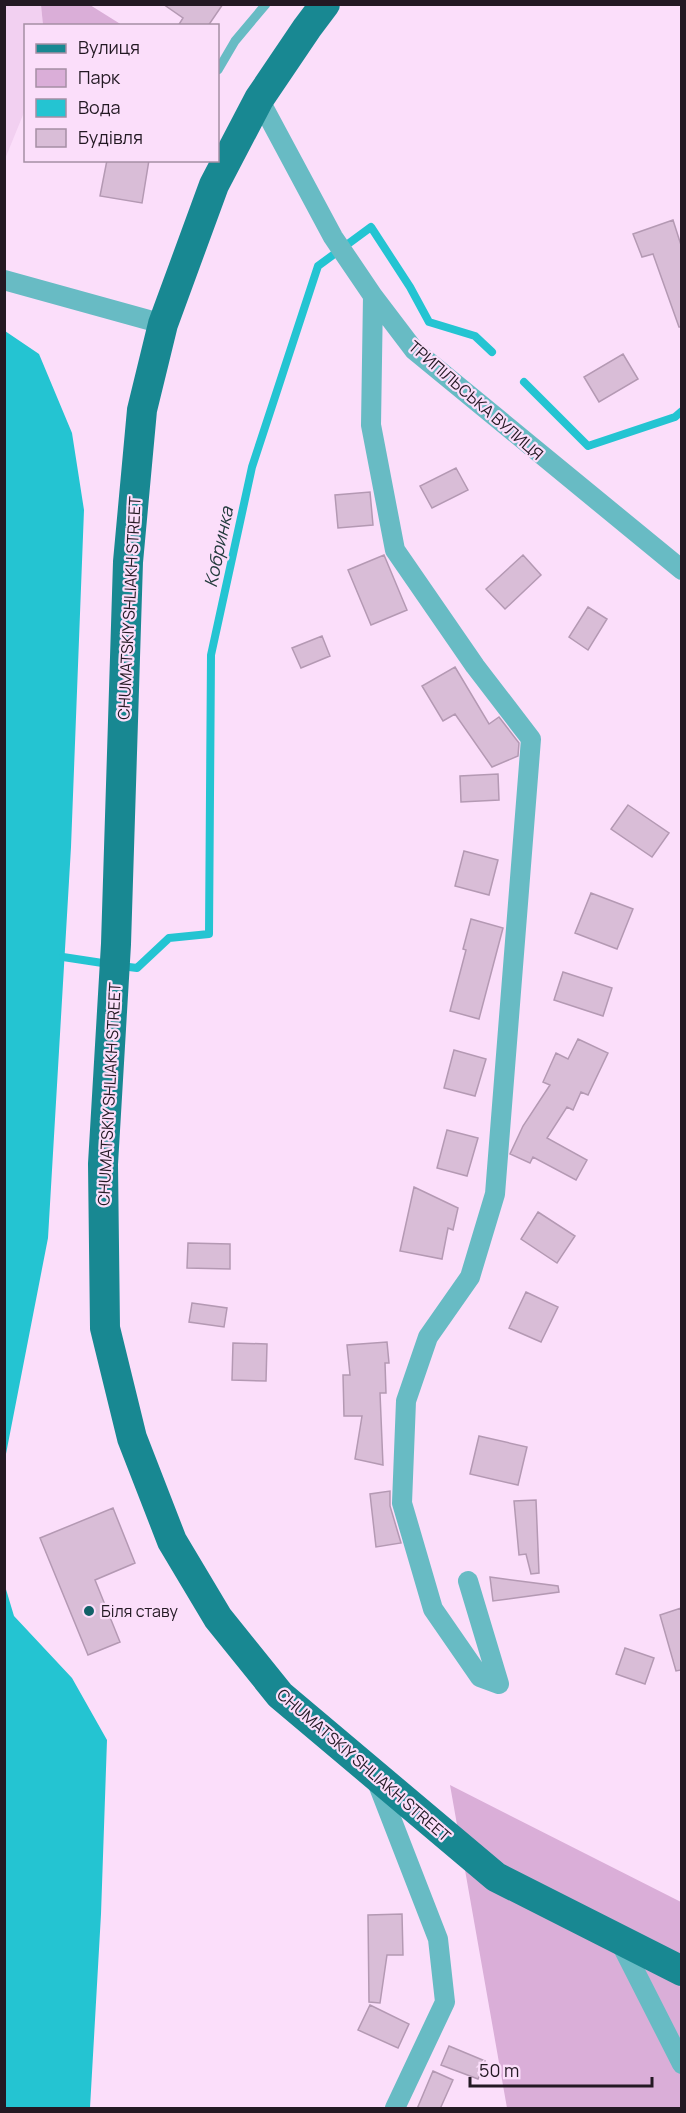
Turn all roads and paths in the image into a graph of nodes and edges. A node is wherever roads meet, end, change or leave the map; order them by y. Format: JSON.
{"nodes":[{"id":1,"x":266,"y":4,"type":"edge"},
{"id":2,"x":326,"y":4,"type":"edge"},
{"id":3,"x":219,"y":68,"type":"edge"},
{"id":4,"x":259,"y":99,"type":"junction"},
{"id":5,"x":4,"y":280,"type":"edge"},
{"id":6,"x":373,"y":296,"type":"junction"},
{"id":7,"x":163,"y":324,"type":"junction"},
{"id":8,"x":681,"y":570,"type":"edge"},
{"id":9,"x":468,"y":1581,"type":"dead end"},
{"id":10,"x":375,"y":1776,"type":"junction"},
{"id":11,"x":619,"y":1940,"type":"junction"},
{"id":12,"x":681,"y":1971,"type":"edge"},
{"id":13,"x":681,"y":2064,"type":"edge"},
{"id":14,"x":395,"y":2109,"type":"edge"}],
"edges":[{"from":1,"to":3,"type":"lane"},
{"from":2,"to":4,"type":"main road"},
{"from":4,"to":6,"type":"street","name":"ТРИПІЛЬСЬКА ВУЛИЦЯ"},
{"from":4,"to":7,"type":"main road","name":"CHUMATSKIY SHLIAKH STREET"},
{"from":5,"to":7,"type":"street"},
{"from":6,"to":8,"type":"street","name":"ТРИПІЛЬСЬКА ВУЛИЦЯ"},
{"from":6,"to":9,"type":"street"},
{"from":7,"to":10,"type":"main road","name":"CHUMATSKIY SHLIAKH STREET"},
{"from":10,"to":11,"type":"main road","name":"CHUMATSKIY SHLIAKH STREET"},
{"from":10,"to":14,"type":"street"},
{"from":11,"to":12,"type":"main road","name":"CHUMATSKIY SHLIAKH STREET"},
{"from":11,"to":13,"type":"street"}]}
